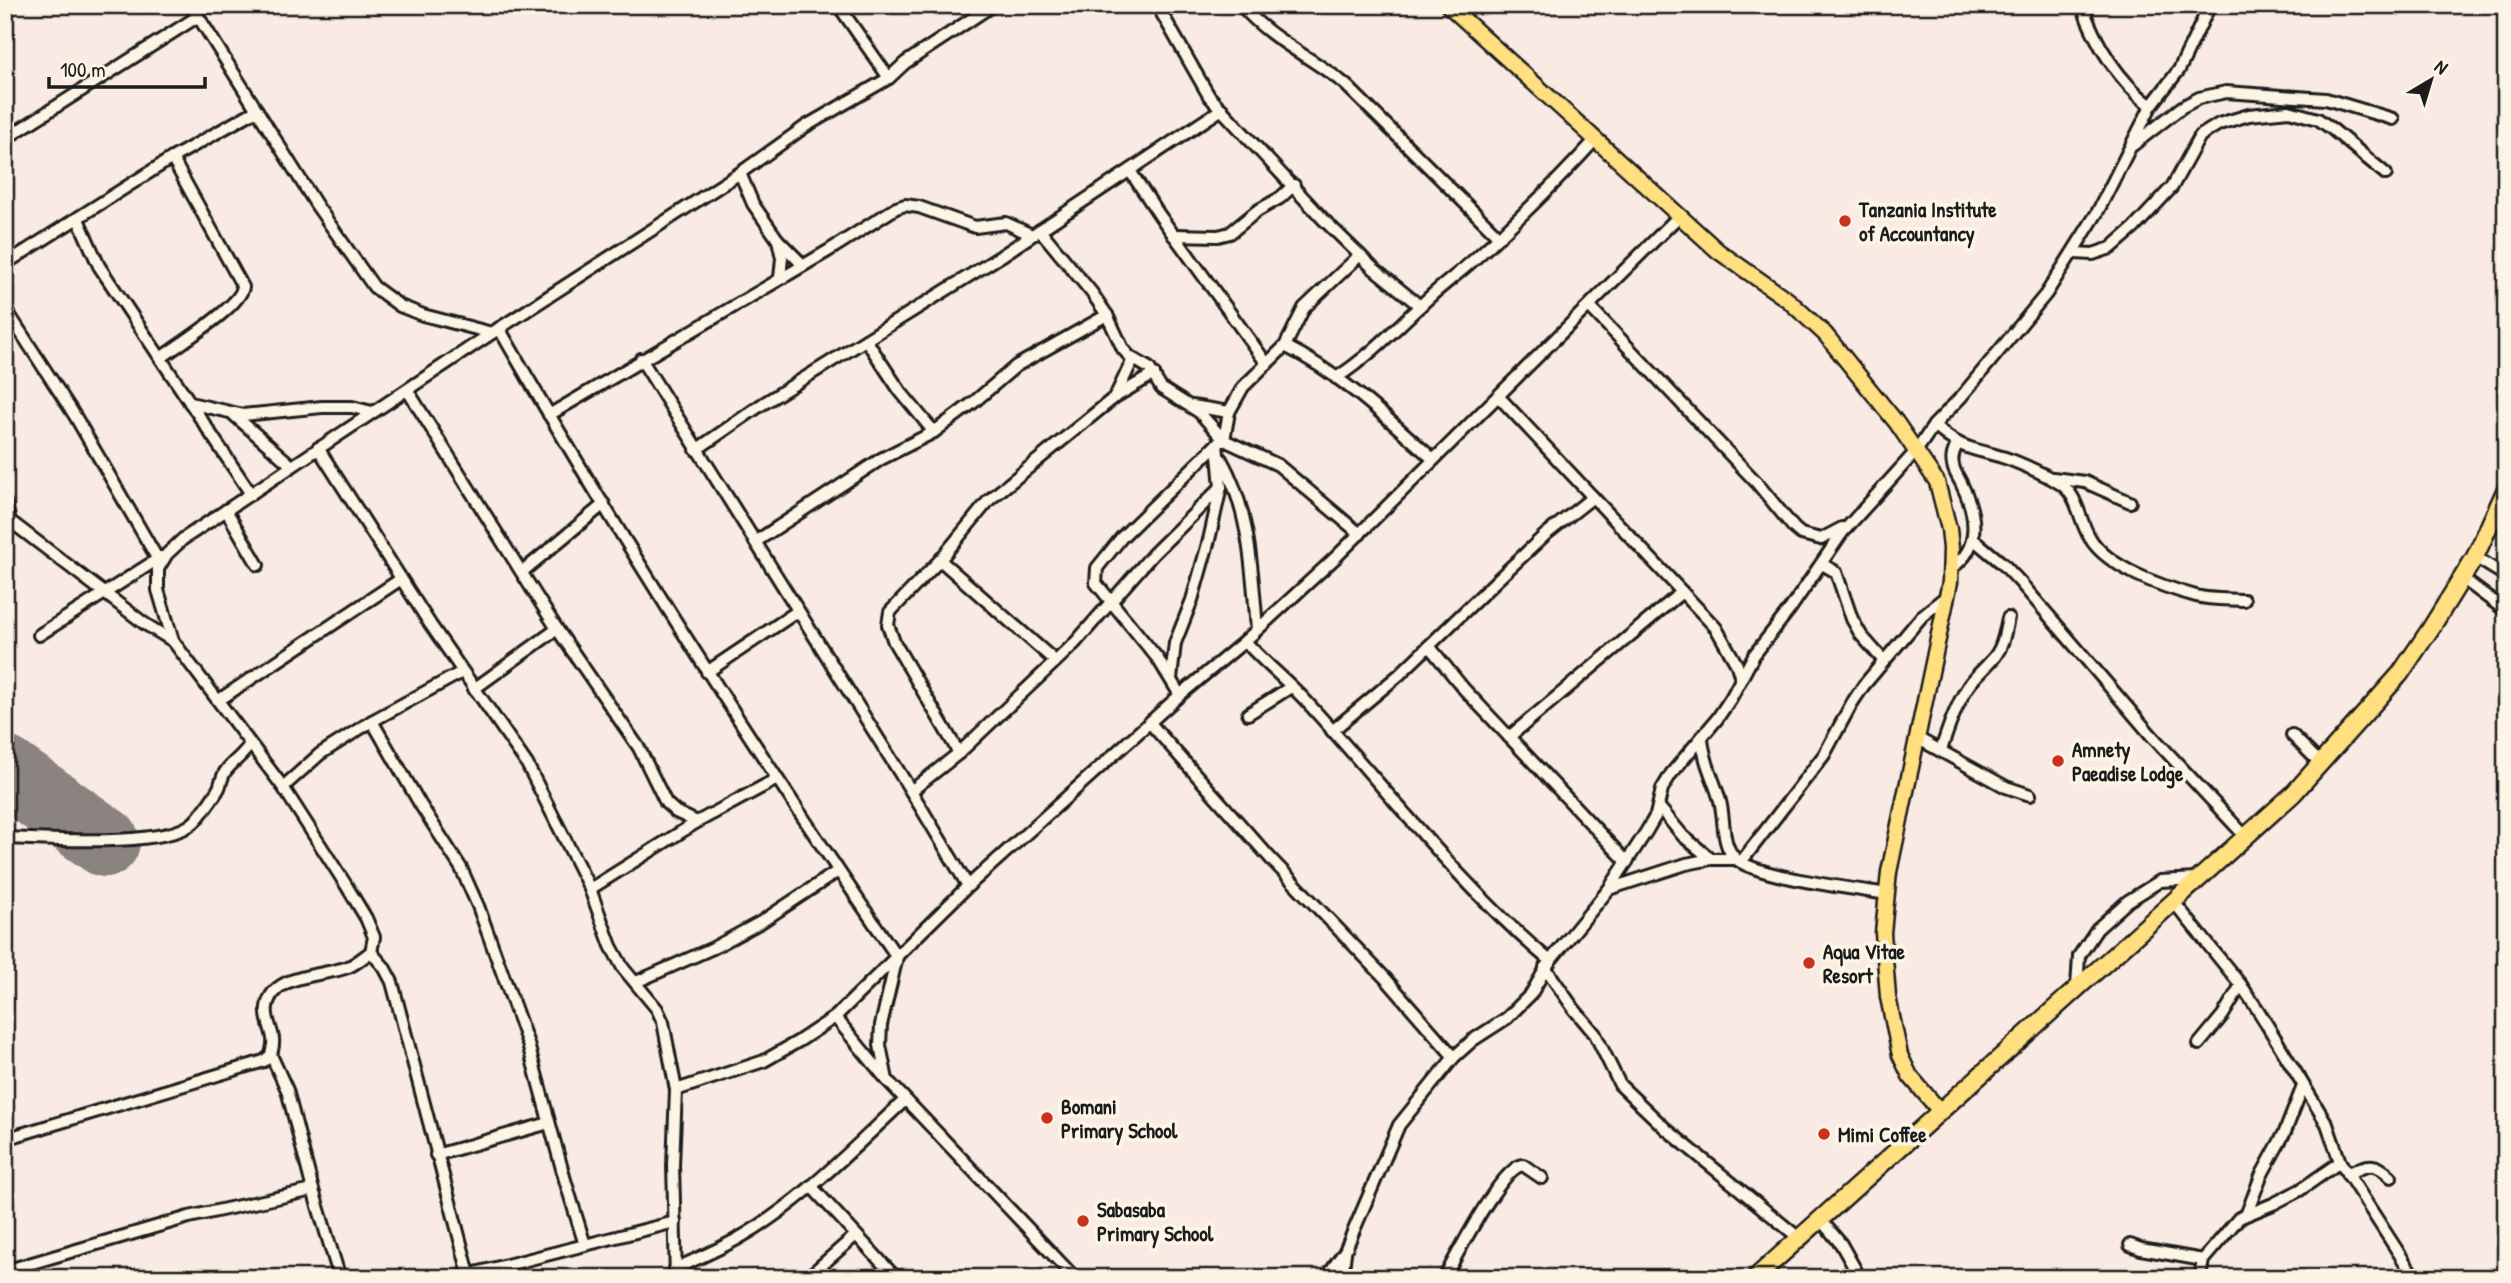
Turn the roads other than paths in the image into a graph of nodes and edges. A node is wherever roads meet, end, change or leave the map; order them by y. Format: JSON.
{"nodes":[{"id":1,"x":191,"y":5,"type":"edge"},
{"id":2,"x":838,"y":5,"type":"edge"},
{"id":3,"x":993,"y":5,"type":"edge"},
{"id":4,"x":1157,"y":5,"type":"edge"},
{"id":5,"x":1241,"y":5,"type":"edge"},
{"id":6,"x":1448,"y":5,"type":"edge"},
{"id":7,"x":2082,"y":5,"type":"edge"},
{"id":8,"x":2210,"y":5,"type":"edge"},
{"id":9,"x":197,"y":17,"type":"junction"},
{"id":10,"x":889,"y":78,"type":"junction"},
{"id":11,"x":2151,"y":106,"type":"junction"},
{"id":12,"x":1222,"y":109,"type":"junction"},
{"id":13,"x":257,"y":110,"type":"junction"},
{"id":14,"x":2393,"y":120,"type":"dead end"},
{"id":15,"x":5,"y":139,"type":"edge"},
{"id":16,"x":1596,"y":139,"type":"junction"},
{"id":17,"x":2131,"y":147,"type":"junction"},
{"id":18,"x":172,"y":158,"type":"junction"},
{"id":19,"x":1130,"y":171,"type":"junction"},
{"id":20,"x":740,"y":173,"type":"junction"},
{"id":21,"x":2386,"y":174,"type":"dead end"},
{"id":22,"x":1294,"y":185,"type":"junction"},
{"id":23,"x":1680,"y":215,"type":"junction"},
{"id":24,"x":78,"y":219,"type":"junction"},
{"id":25,"x":1036,"y":232,"type":"junction"},
{"id":26,"x":1173,"y":235,"type":"junction"},
{"id":27,"x":1499,"y":237,"type":"junction"},
{"id":28,"x":778,"y":240,"type":"junction"},
{"id":29,"x":2074,"y":253,"type":"junction"},
{"id":30,"x":1360,"y":255,"type":"junction"},
{"id":31,"x":5,"y":264,"type":"edge"},
{"id":32,"x":803,"y":265,"type":"junction"},
{"id":33,"x":780,"y":278,"type":"junction"},
{"id":34,"x":1420,"y":306,"type":"junction"},
{"id":35,"x":1589,"y":306,"type":"junction"},
{"id":36,"x":5,"y":308,"type":"edge"},
{"id":37,"x":1107,"y":315,"type":"junction"},
{"id":38,"x":496,"y":330,"type":"junction"},
{"id":39,"x":866,"y":340,"type":"junction"},
{"id":40,"x":1285,"y":346,"type":"junction"},
{"id":41,"x":161,"y":358,"type":"junction"},
{"id":42,"x":641,"y":359,"type":"junction"},
{"id":43,"x":1133,"y":359,"type":"junction"},
{"id":44,"x":1267,"y":364,"type":"junction"},
{"id":45,"x":1154,"y":374,"type":"junction"},
{"id":46,"x":1336,"y":377,"type":"junction"},
{"id":47,"x":408,"y":391,"type":"junction"},
{"id":48,"x":1115,"y":397,"type":"junction"},
{"id":49,"x":1499,"y":397,"type":"junction"},
{"id":50,"x":190,"y":403,"type":"junction"},
{"id":51,"x":1189,"y":405,"type":"junction"},
{"id":52,"x":372,"y":412,"type":"junction"},
{"id":53,"x":1229,"y":412,"type":"junction"},
{"id":54,"x":234,"y":415,"type":"junction"},
{"id":55,"x":549,"y":415,"type":"junction"},
{"id":56,"x":1934,"y":425,"type":"junction"},
{"id":57,"x":934,"y":432,"type":"junction"},
{"id":58,"x":1957,"y":444,"type":"junction"},
{"id":59,"x":1220,"y":446,"type":"junction"},
{"id":60,"x":318,"y":448,"type":"junction"},
{"id":61,"x":696,"y":450,"type":"junction"},
{"id":62,"x":1917,"y":450,"type":"junction"},
{"id":63,"x":1433,"y":459,"type":"junction"},
{"id":64,"x":292,"y":466,"type":"junction"},
{"id":65,"x":2050,"y":478,"type":"junction"},
{"id":66,"x":1221,"y":487,"type":"junction"},
{"id":67,"x":2506,"y":489,"type":"edge"},
{"id":68,"x":250,"y":494,"type":"junction"},
{"id":69,"x":1593,"y":497,"type":"junction"},
{"id":70,"x":5,"y":502,"type":"edge"},
{"id":71,"x":2130,"y":502,"type":"dead end"},
{"id":72,"x":604,"y":504,"type":"junction"},
{"id":73,"x":226,"y":510,"type":"junction"},
{"id":74,"x":1858,"y":517,"type":"junction"},
{"id":75,"x":1360,"y":534,"type":"junction"},
{"id":76,"x":1973,"y":539,"type":"junction"},
{"id":77,"x":755,"y":542,"type":"junction"},
{"id":78,"x":162,"y":556,"type":"junction"},
{"id":79,"x":2475,"y":557,"type":"junction"},
{"id":80,"x":940,"y":560,"type":"junction"},
{"id":81,"x":1822,"y":564,"type":"junction"},
{"id":82,"x":258,"y":565,"type":"dead end"},
{"id":83,"x":1951,"y":568,"type":"junction"},
{"id":84,"x":522,"y":572,"type":"junction"},
{"id":85,"x":2501,"y":573,"type":"dead end"},
{"id":86,"x":2462,"y":578,"type":"junction"},
{"id":87,"x":401,"y":579,"type":"junction"},
{"id":88,"x":103,"y":592,"type":"junction"},
{"id":89,"x":1682,"y":592,"type":"junction"},
{"id":90,"x":1948,"y":595,"type":"junction"},
{"id":91,"x":2244,"y":600,"type":"dead end"},
{"id":92,"x":1111,"y":604,"type":"junction"},
{"id":93,"x":798,"y":611,"type":"junction"},
{"id":94,"x":2506,"y":611,"type":"edge"},
{"id":95,"x":2008,"y":618,"type":"dead end"},
{"id":96,"x":557,"y":629,"type":"junction"},
{"id":97,"x":1257,"y":629,"type":"junction"},
{"id":98,"x":38,"y":635,"type":"dead end"},
{"id":99,"x":173,"y":641,"type":"junction"},
{"id":100,"x":1245,"y":641,"type":"junction"},
{"id":101,"x":1429,"y":646,"type":"junction"},
{"id":102,"x":1055,"y":661,"type":"junction"},
{"id":103,"x":1884,"y":661,"type":"junction"},
{"id":104,"x":462,"y":672,"type":"junction"},
{"id":105,"x":707,"y":672,"type":"junction"},
{"id":106,"x":1171,"y":679,"type":"junction"},
{"id":107,"x":1741,"y":679,"type":"junction"},
{"id":108,"x":1291,"y":687,"type":"junction"},
{"id":109,"x":474,"y":689,"type":"junction"},
{"id":110,"x":1180,"y":695,"type":"junction"},
{"id":111,"x":219,"y":700,"type":"junction"},
{"id":112,"x":1248,"y":714,"type":"dead end"},
{"id":113,"x":372,"y":721,"type":"junction"},
{"id":114,"x":1150,"y":723,"type":"junction"},
{"id":115,"x":1332,"y":731,"type":"junction"},
{"id":116,"x":2292,"y":735,"type":"dead end"},
{"id":117,"x":1509,"y":737,"type":"junction"},
{"id":118,"x":1917,"y":738,"type":"junction"},
{"id":119,"x":1702,"y":739,"type":"junction"},
{"id":120,"x":250,"y":744,"type":"junction"},
{"id":121,"x":1941,"y":750,"type":"junction"},
{"id":122,"x":960,"y":753,"type":"junction"},
{"id":123,"x":2321,"y":764,"type":"junction"},
{"id":124,"x":777,"y":779,"type":"junction"},
{"id":125,"x":283,"y":787,"type":"junction"},
{"id":126,"x":911,"y":791,"type":"junction"},
{"id":127,"x":2030,"y":795,"type":"dead end"},
{"id":128,"x":1659,"y":807,"type":"junction"},
{"id":129,"x":696,"y":822,"type":"junction"},
{"id":130,"x":2245,"y":836,"type":"junction"},
{"id":131,"x":5,"y":838,"type":"edge"},
{"id":132,"x":1711,"y":859,"type":"junction"},
{"id":133,"x":1738,"y":861,"type":"junction"},
{"id":134,"x":1627,"y":862,"type":"junction"},
{"id":135,"x":838,"y":871,"type":"junction"},
{"id":136,"x":2196,"y":879,"type":"junction"},
{"id":137,"x":968,"y":886,"type":"junction"},
{"id":138,"x":590,"y":889,"type":"junction"},
{"id":139,"x":1609,"y":889,"type":"junction"},
{"id":140,"x":1887,"y":894,"type":"junction"},
{"id":141,"x":2173,"y":901,"type":"junction"},
{"id":142,"x":370,"y":952,"type":"junction"},
{"id":143,"x":897,"y":957,"type":"junction"},
{"id":144,"x":1547,"y":964,"type":"junction"},
{"id":145,"x":636,"y":982,"type":"junction"},
{"id":146,"x":2241,"y":985,"type":"junction"},
{"id":147,"x":2077,"y":987,"type":"junction"},
{"id":148,"x":835,"y":1017,"type":"junction"},
{"id":149,"x":2199,"y":1044,"type":"dead end"},
{"id":150,"x":271,"y":1055,"type":"junction"},
{"id":151,"x":1454,"y":1057,"type":"junction"},
{"id":152,"x":887,"y":1080,"type":"junction"},
{"id":153,"x":2303,"y":1086,"type":"junction"},
{"id":154,"x":676,"y":1090,"type":"junction"},
{"id":155,"x":905,"y":1100,"type":"junction"},
{"id":156,"x":1939,"y":1110,"type":"junction"},
{"id":157,"x":549,"y":1123,"type":"junction"},
{"id":158,"x":5,"y":1139,"type":"edge"},
{"id":159,"x":436,"y":1155,"type":"junction"},
{"id":160,"x":2340,"y":1162,"type":"junction"},
{"id":161,"x":2347,"y":1174,"type":"junction"},
{"id":162,"x":2390,"y":1177,"type":"dead end"},
{"id":163,"x":1542,"y":1178,"type":"dead end"},
{"id":164,"x":811,"y":1186,"type":"junction"},
{"id":165,"x":313,"y":1190,"type":"junction"},
{"id":166,"x":2247,"y":1213,"type":"junction"},
{"id":167,"x":1820,"y":1219,"type":"junction"},
{"id":168,"x":675,"y":1222,"type":"junction"},
{"id":169,"x":856,"y":1235,"type":"junction"},
{"id":170,"x":1799,"y":1238,"type":"junction"},
{"id":171,"x":585,"y":1245,"type":"junction"},
{"id":172,"x":2130,"y":1245,"type":"dead end"},
{"id":173,"x":1345,"y":1251,"type":"junction"},
{"id":174,"x":2203,"y":1260,"type":"junction"},
{"id":175,"x":5,"y":1271,"type":"edge"},
{"id":176,"x":676,"y":1273,"type":"edge"},
{"id":177,"x":469,"y":1274,"type":"junction"},
{"id":178,"x":340,"y":1278,"type":"edge"},
{"id":179,"x":456,"y":1278,"type":"edge"},
{"id":180,"x":807,"y":1278,"type":"edge"},
{"id":181,"x":896,"y":1278,"type":"edge"},
{"id":182,"x":1075,"y":1278,"type":"edge"},
{"id":183,"x":1326,"y":1278,"type":"edge"},
{"id":184,"x":1342,"y":1278,"type":"edge"},
{"id":185,"x":1444,"y":1278,"type":"edge"},
{"id":186,"x":1755,"y":1278,"type":"edge"},
{"id":187,"x":1860,"y":1278,"type":"edge"},
{"id":188,"x":2200,"y":1278,"type":"edge"},
{"id":189,"x":2415,"y":1278,"type":"edge"}],
"edges":[{"from":1,"to":9,"type":"street"},
{"from":2,"to":10,"type":"street"},
{"from":3,"to":10,"type":"street"},
{"from":4,"to":12,"type":"street"},
{"from":5,"to":27,"type":"street"},
{"from":6,"to":16,"type":"main road"},
{"from":7,"to":11,"type":"street"},
{"from":8,"to":11,"type":"street"},
{"from":9,"to":13,"type":"street"},
{"from":9,"to":15,"type":"street"},
{"from":10,"to":20,"type":"street"},
{"from":11,"to":17,"type":"street"},
{"from":12,"to":19,"type":"street"},
{"from":12,"to":22,"type":"street"},
{"from":13,"to":18,"type":"street"},
{"from":13,"to":38,"type":"street"},
{"from":14,"to":17,"type":"street"},
{"from":16,"to":23,"type":"main road"},
{"from":16,"to":27,"type":"street"},
{"from":17,"to":29,"type":"street"},
{"from":18,"to":24,"type":"street"},
{"from":18,"to":41,"type":"street"},
{"from":19,"to":25,"type":"street"},
{"from":19,"to":26,"type":"street"},
{"from":20,"to":28,"type":"street"},
{"from":20,"to":38,"type":"street"},
{"from":21,"to":29,"type":"street"},
{"from":22,"to":26,"type":"street"},
{"from":22,"to":30,"type":"street"},
{"from":23,"to":35,"type":"street"},
{"from":23,"to":62,"type":"main road"},
{"from":24,"to":31,"type":"street"},
{"from":24,"to":41,"type":"street"},
{"from":25,"to":32,"type":"street"},
{"from":25,"to":37,"type":"street"},
{"from":25,"to":39,"type":"street"},
{"from":26,"to":44,"type":"street"},
{"from":27,"to":34,"type":"street"},
{"from":28,"to":32,"type":"street"},
{"from":28,"to":33,"type":"street"},
{"from":29,"to":56,"type":"street"},
{"from":30,"to":34,"type":"street"},
{"from":30,"to":40,"type":"street"},
{"from":32,"to":33,"type":"street"},
{"from":33,"to":42,"type":"street"},
{"from":34,"to":46,"type":"street"},
{"from":35,"to":49,"type":"street"},
{"from":35,"to":74,"type":"street"},
{"from":36,"to":78,"type":"street"},
{"from":37,"to":43,"type":"street"},
{"from":37,"to":57,"type":"street"},
{"from":38,"to":47,"type":"street"},
{"from":38,"to":55,"type":"street"},
{"from":39,"to":57,"type":"street"},
{"from":39,"to":61,"type":"street"},
{"from":40,"to":44,"type":"street"},
{"from":40,"to":46,"type":"street"},
{"from":41,"to":50,"type":"street"},
{"from":42,"to":55,"type":"street"},
{"from":42,"to":61,"type":"street"},
{"from":43,"to":45,"type":"street"},
{"from":43,"to":48,"type":"street"},
{"from":44,"to":53,"type":"street"},
{"from":45,"to":48,"type":"street"},
{"from":45,"to":51,"type":"street"},
{"from":46,"to":63,"type":"street"},
{"from":47,"to":52,"type":"street"},
{"from":47,"to":84,"type":"street"},
{"from":48,"to":80,"type":"street"},
{"from":49,"to":63,"type":"street"},
{"from":49,"to":69,"type":"street"},
{"from":50,"to":54,"type":"street"},
{"from":50,"to":68,"type":"street"},
{"from":51,"to":53,"type":"street"},
{"from":51,"to":59,"type":"street"},
{"from":52,"to":54,"type":"street"},
{"from":52,"to":60,"type":"street"},
{"from":53,"to":59,"type":"street"},
{"from":54,"to":64,"type":"street"},
{"from":55,"to":72,"type":"street"},
{"from":56,"to":58,"type":"street"},
{"from":56,"to":62,"type":"street"},
{"from":57,"to":77,"type":"street"},
{"from":58,"to":65,"type":"street"},
{"from":58,"to":76,"type":"street"},
{"from":59,"to":66,"type":"street"},
{"from":59,"to":75,"type":"street"},
{"from":59,"to":92,"type":"street"},
{"from":59,"to":97,"type":"street"},
{"from":60,"to":64,"type":"street"},
{"from":60,"to":87,"type":"street"},
{"from":61,"to":77,"type":"street"},
{"from":62,"to":74,"type":"street"},
{"from":62,"to":83,"type":"main road"},
{"from":63,"to":75,"type":"street"},
{"from":64,"to":68,"type":"street"},
{"from":65,"to":71,"type":"street"},
{"from":65,"to":91,"type":"street"},
{"from":66,"to":92,"type":"street"},
{"from":66,"to":106,"type":"street"},
{"from":67,"to":79,"type":"highway"},
{"from":68,"to":73,"type":"street"},
{"from":69,"to":89,"type":"street"},
{"from":69,"to":101,"type":"street"},
{"from":70,"to":88,"type":"street"},
{"from":72,"to":84,"type":"street"},
{"from":72,"to":105,"type":"street"},
{"from":73,"to":78,"type":"street"},
{"from":73,"to":82,"type":"street"},
{"from":74,"to":81,"type":"street"},
{"from":75,"to":97,"type":"street"},
{"from":76,"to":83,"type":"street"},
{"from":76,"to":130,"type":"street"},
{"from":77,"to":93,"type":"street"},
{"from":78,"to":88,"type":"street"},
{"from":78,"to":99,"type":"street"},
{"from":79,"to":85,"type":"street"},
{"from":79,"to":86,"type":"highway"},
{"from":80,"to":102,"type":"street"},
{"from":80,"to":122,"type":"street"},
{"from":81,"to":103,"type":"street"},
{"from":81,"to":107,"type":"street"},
{"from":83,"to":90,"type":"main road"},
{"from":84,"to":96,"type":"street"},
{"from":86,"to":94,"type":"street"},
{"from":86,"to":123,"type":"highway"},
{"from":87,"to":104,"type":"street"},
{"from":87,"to":111,"type":"street"},
{"from":88,"to":98,"type":"street"},
{"from":88,"to":99,"type":"street"},
{"from":89,"to":107,"type":"street"},
{"from":89,"to":117,"type":"street"},
{"from":90,"to":103,"type":"street"},
{"from":90,"to":118,"type":"main road"},
{"from":92,"to":102,"type":"street"},
{"from":92,"to":106,"type":"street"},
{"from":93,"to":105,"type":"street"},
{"from":93,"to":126,"type":"street"},
{"from":95,"to":121,"type":"street"},
{"from":96,"to":109,"type":"street"},
{"from":96,"to":129,"type":"street"},
{"from":97,"to":100,"type":"street"},
{"from":99,"to":111,"type":"street"},
{"from":100,"to":108,"type":"street"},
{"from":100,"to":110,"type":"street"},
{"from":101,"to":115,"type":"street"},
{"from":101,"to":117,"type":"street"},
{"from":102,"to":122,"type":"street"},
{"from":103,"to":133,"type":"street"},
{"from":104,"to":109,"type":"street"},
{"from":104,"to":113,"type":"street"},
{"from":105,"to":124,"type":"street"},
{"from":106,"to":110,"type":"street"},
{"from":107,"to":119,"type":"street"},
{"from":108,"to":112,"type":"street"},
{"from":108,"to":115,"type":"street"},
{"from":109,"to":138,"type":"street"},
{"from":110,"to":114,"type":"street"},
{"from":111,"to":120,"type":"street"},
{"from":113,"to":125,"type":"street"},
{"from":113,"to":157,"type":"street"},
{"from":114,"to":137,"type":"street"},
{"from":114,"to":151,"type":"street"},
{"from":115,"to":144,"type":"street"},
{"from":116,"to":123,"type":"street"},
{"from":117,"to":134,"type":"street"},
{"from":118,"to":121,"type":"street"},
{"from":118,"to":140,"type":"main road"},
{"from":119,"to":128,"type":"street"},
{"from":119,"to":133,"type":"street"},
{"from":120,"to":125,"type":"street"},
{"from":120,"to":131,"type":"street"},
{"from":121,"to":127,"type":"street"},
{"from":122,"to":126,"type":"street"},
{"from":123,"to":130,"type":"highway"},
{"from":124,"to":129,"type":"street"},
{"from":124,"to":135,"type":"street"},
{"from":125,"to":142,"type":"street"},
{"from":126,"to":137,"type":"street"},
{"from":128,"to":132,"type":"street"},
{"from":128,"to":134,"type":"street"},
{"from":129,"to":138,"type":"street"},
{"from":130,"to":136,"type":"highway"},
{"from":132,"to":133,"type":"street"},
{"from":132,"to":139,"type":"street"},
{"from":133,"to":140,"type":"street"},
{"from":134,"to":139,"type":"street"},
{"from":135,"to":143,"type":"street"},
{"from":135,"to":145,"type":"street"},
{"from":136,"to":141,"type":"highway"},
{"from":136,"to":147,"type":"street"},
{"from":137,"to":143,"type":"street"},
{"from":138,"to":145,"type":"street"},
{"from":139,"to":144,"type":"street"},
{"from":140,"to":156,"type":"main road"},
{"from":141,"to":146,"type":"street"},
{"from":141,"to":147,"type":"highway"},
{"from":142,"to":150,"type":"street"},
{"from":142,"to":159,"type":"street"},
{"from":143,"to":148,"type":"street"},
{"from":143,"to":152,"type":"street"},
{"from":144,"to":151,"type":"street"},
{"from":144,"to":170,"type":"street"},
{"from":145,"to":154,"type":"street"},
{"from":146,"to":149,"type":"street"},
{"from":146,"to":153,"type":"street"},
{"from":147,"to":156,"type":"highway"},
{"from":148,"to":152,"type":"street"},
{"from":148,"to":154,"type":"street"},
{"from":150,"to":158,"type":"street"},
{"from":150,"to":165,"type":"street"},
{"from":151,"to":173,"type":"street"},
{"from":152,"to":155,"type":"street"},
{"from":153,"to":160,"type":"street"},
{"from":153,"to":166,"type":"street"},
{"from":154,"to":168,"type":"street"},
{"from":155,"to":164,"type":"street"},
{"from":155,"to":182,"type":"street"},
{"from":156,"to":167,"type":"highway"},
{"from":157,"to":159,"type":"street"},
{"from":157,"to":171,"type":"street"},
{"from":159,"to":177,"type":"street"},
{"from":160,"to":161,"type":"street"},
{"from":160,"to":166,"type":"street"},
{"from":161,"to":162,"type":"street"},
{"from":161,"to":189,"type":"street"},
{"from":163,"to":185,"type":"street"},
{"from":164,"to":169,"type":"street"},
{"from":164,"to":176,"type":"street"},
{"from":165,"to":175,"type":"street"},
{"from":165,"to":178,"type":"street"},
{"from":166,"to":174,"type":"street"},
{"from":167,"to":170,"type":"highway"},
{"from":167,"to":187,"type":"street"},
{"from":168,"to":171,"type":"street"},
{"from":168,"to":176,"type":"street"},
{"from":169,"to":180,"type":"street"},
{"from":169,"to":181,"type":"street"},
{"from":170,"to":186,"type":"highway"},
{"from":171,"to":177,"type":"street"},
{"from":172,"to":174,"type":"street"},
{"from":173,"to":183,"type":"street"},
{"from":173,"to":184,"type":"street"},
{"from":174,"to":188,"type":"street"},
{"from":177,"to":179,"type":"street"}]}
